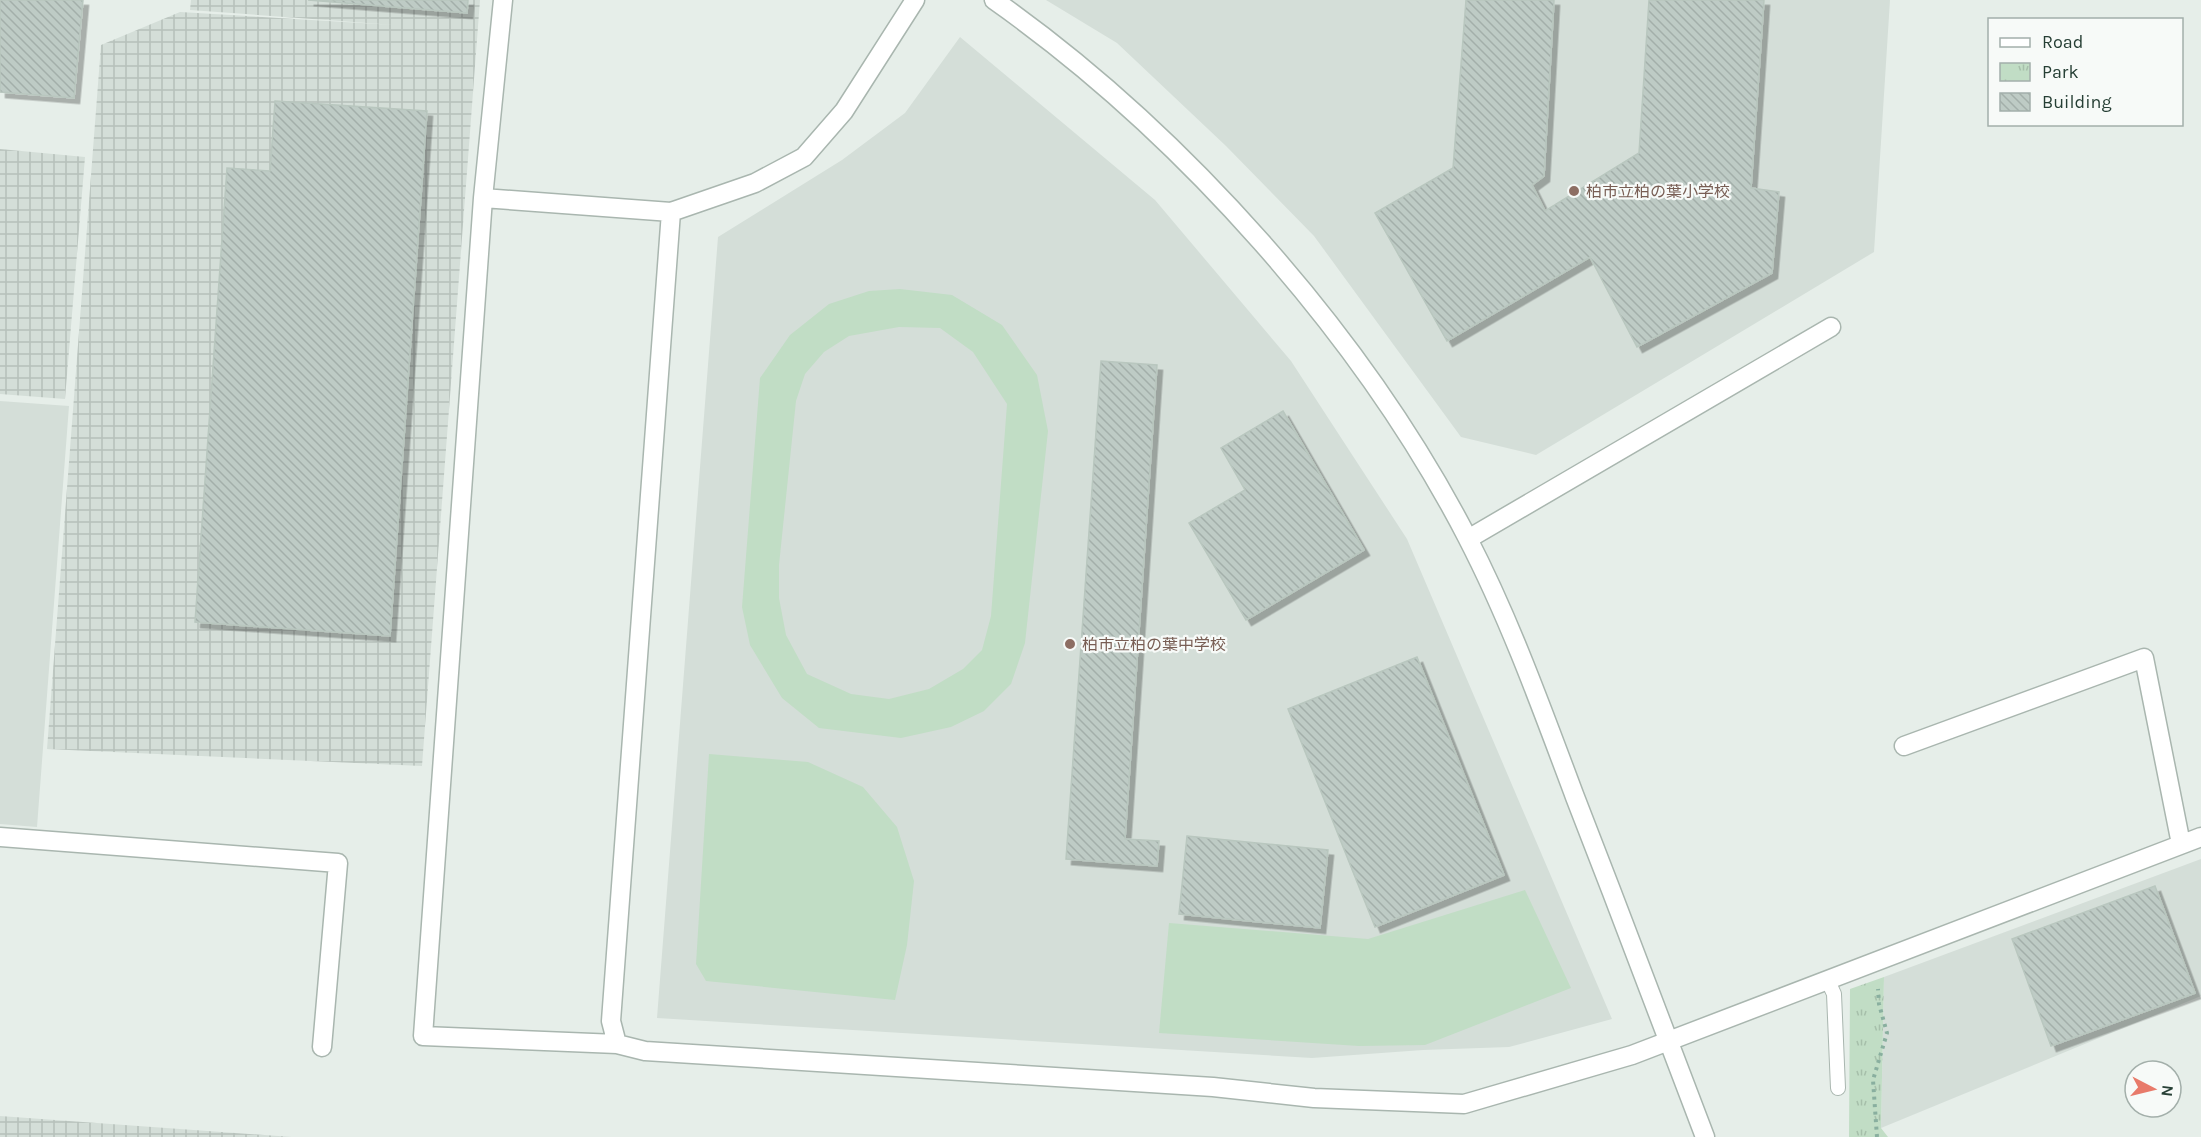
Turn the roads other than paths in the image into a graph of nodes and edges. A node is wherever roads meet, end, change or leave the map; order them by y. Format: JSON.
{"nodes":[{"id":1,"x":503,"y":0,"type":"edge"},
{"id":2,"x":915,"y":0,"type":"edge"},
{"id":3,"x":994,"y":0,"type":"edge"},
{"id":4,"x":483,"y":198,"type":"junction"},
{"id":5,"x":671,"y":212,"type":"junction"},
{"id":6,"x":1831,"y":327,"type":"dead end"},
{"id":7,"x":1468,"y":539,"type":"junction"},
{"id":8,"x":1904,"y":746,"type":"dead end"},
{"id":9,"x":0,"y":837,"type":"edge"},
{"id":10,"x":2201,"y":837,"type":"edge"},
{"id":11,"x":2181,"y":844,"type":"junction"},
{"id":12,"x":1828,"y":981,"type":"junction"},
{"id":13,"x":1668,"y":1040,"type":"junction"},
{"id":14,"x":617,"y":1044,"type":"junction"},
{"id":15,"x":322,"y":1047,"type":"dead end"},
{"id":16,"x":1838,"y":1088,"type":"dead end"},
{"id":17,"x":1705,"y":1137,"type":"edge"}],
"edges":[{"from":1,"to":4,"type":"street"},
{"from":2,"to":5,"type":"street"},
{"from":3,"to":7,"type":"street"},
{"from":4,"to":5,"type":"street"},
{"from":4,"to":14,"type":"street"},
{"from":5,"to":14,"type":"street"},
{"from":6,"to":7,"type":"street"},
{"from":7,"to":13,"type":"street"},
{"from":8,"to":11,"type":"street"},
{"from":9,"to":15,"type":"street"},
{"from":10,"to":11,"type":"street"},
{"from":11,"to":12,"type":"street"},
{"from":12,"to":13,"type":"street"},
{"from":12,"to":16,"type":"lane"},
{"from":13,"to":14,"type":"street"},
{"from":13,"to":17,"type":"street"}]}
